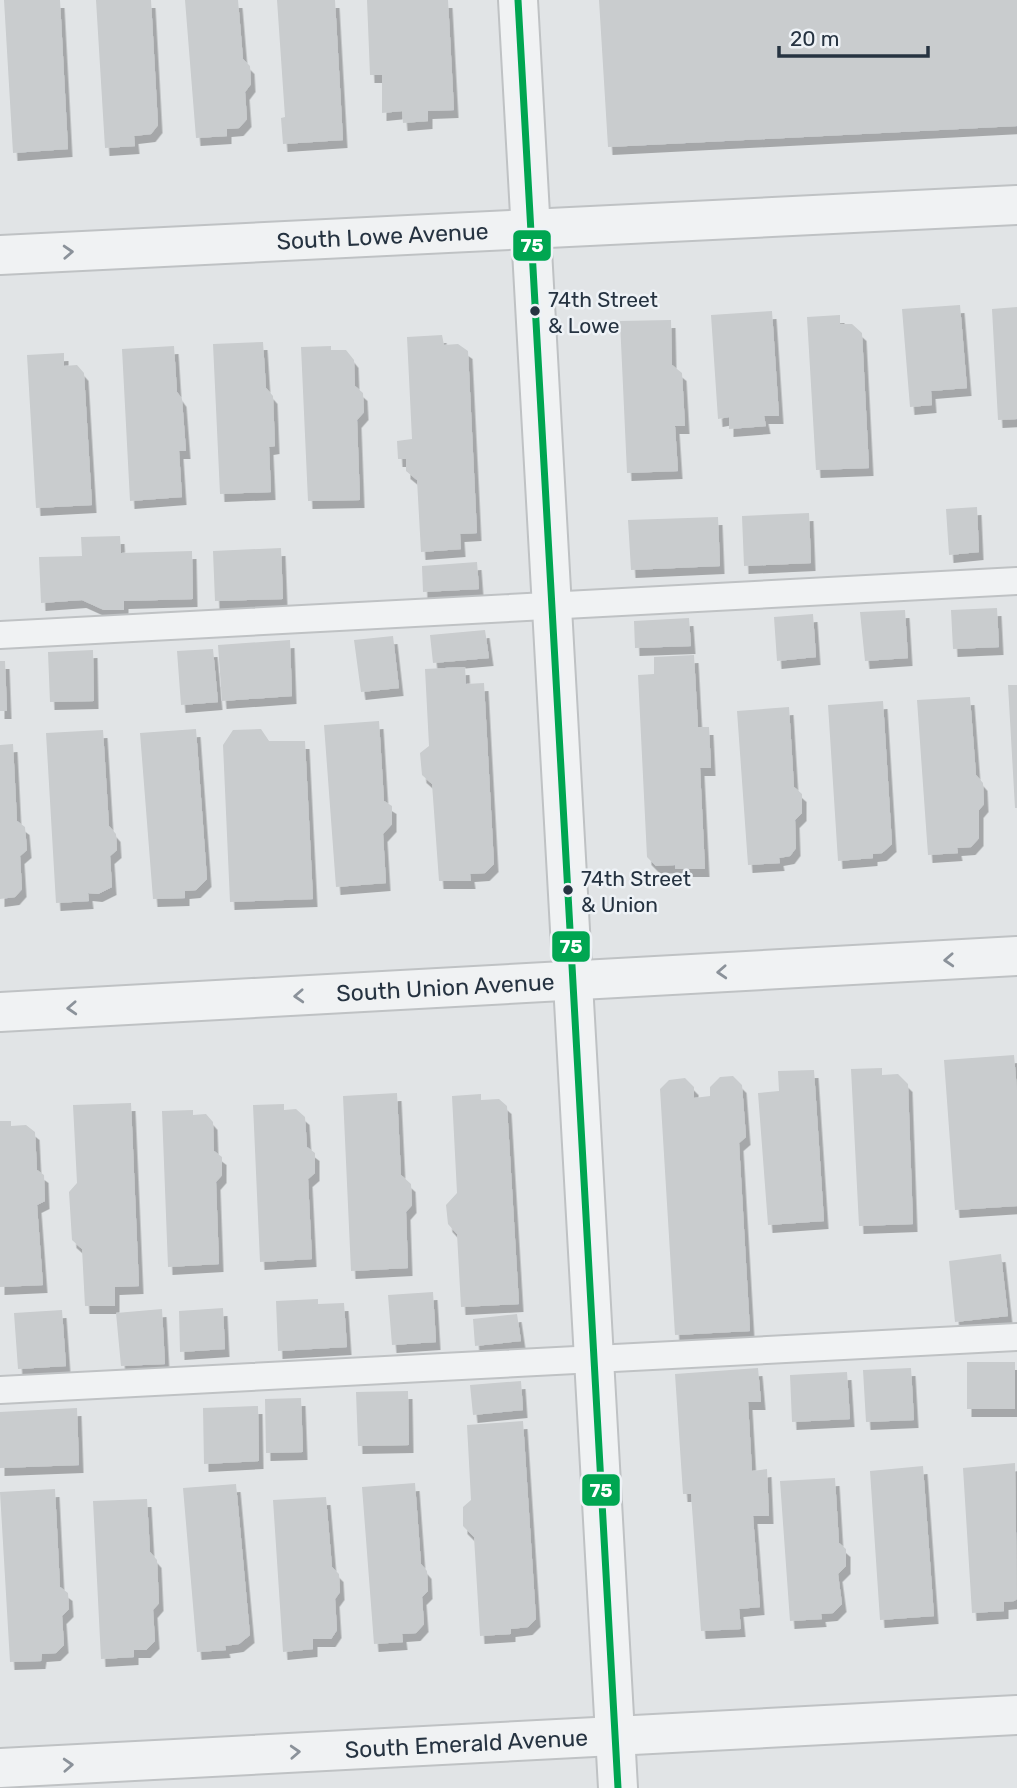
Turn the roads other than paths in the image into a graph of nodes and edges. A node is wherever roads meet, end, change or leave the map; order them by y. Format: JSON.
{"nodes":[{"id":1,"x":518,"y":0,"type":"edge"},
{"id":2,"x":1017,"y":205,"type":"edge"},
{"id":3,"x":531,"y":229,"type":"junction"},
{"id":4,"x":0,"y":256,"type":"edge"},
{"id":5,"x":1017,"y":581,"type":"edge"},
{"id":6,"x":552,"y":605,"type":"junction"},
{"id":7,"x":0,"y":635,"type":"edge"},
{"id":8,"x":1017,"y":956,"type":"edge"},
{"id":9,"x":573,"y":980,"type":"junction"},
{"id":10,"x":0,"y":1013,"type":"edge"},
{"id":11,"x":1017,"y":1336,"type":"edge"},
{"id":12,"x":593,"y":1359,"type":"junction"},
{"id":13,"x":0,"y":1390,"type":"edge"},
{"id":14,"x":1017,"y":1715,"type":"edge"},
{"id":15,"x":615,"y":1735,"type":"junction"},
{"id":16,"x":0,"y":1768,"type":"edge"},
{"id":17,"x":618,"y":1788,"type":"edge"}],
"edges":[{"from":1,"to":3,"type":"street"},
{"from":2,"to":3,"type":"street","name":"South Lowe Avenue"},
{"from":4,"to":3,"type":"street","name":"South Lowe Avenue","one_way":true},
{"from":3,"to":6,"type":"street"},
{"from":5,"to":6,"type":"lane"},
{"from":6,"to":7,"type":"lane"},
{"from":6,"to":9,"type":"street"},
{"from":8,"to":9,"type":"street","name":"South Union Avenue","one_way":true},
{"from":9,"to":10,"type":"street","name":"South Union Avenue","one_way":true},
{"from":9,"to":12,"type":"street"},
{"from":11,"to":12,"type":"lane"},
{"from":12,"to":13,"type":"lane"},
{"from":12,"to":15,"type":"street"},
{"from":14,"to":15,"type":"street","name":"South Emerald Avenue"},
{"from":16,"to":15,"type":"street","name":"South Emerald Avenue","one_way":true},
{"from":15,"to":17,"type":"street"}]}
